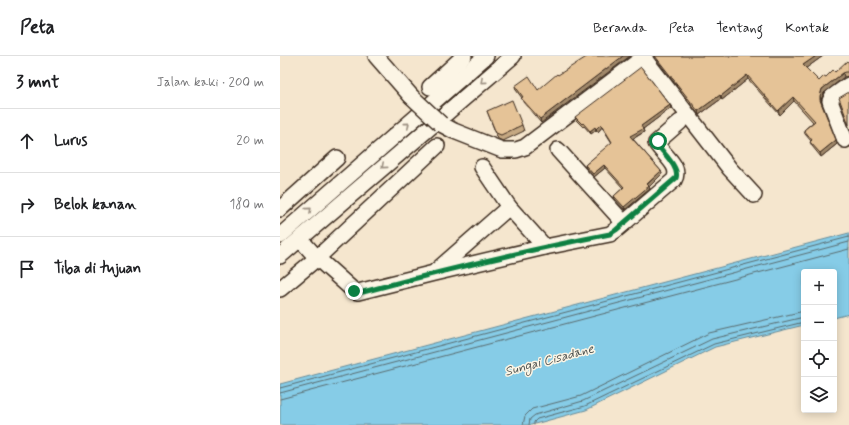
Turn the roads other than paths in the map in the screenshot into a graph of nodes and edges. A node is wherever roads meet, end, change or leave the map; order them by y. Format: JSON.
{"nodes":[{"id":1,"x":376,"y":56,"type":"edge"},
{"id":2,"x":464,"y":56,"type":"edge"},
{"id":3,"x":486,"y":56,"type":"edge"},
{"id":4,"x":513,"y":56,"type":"edge"},
{"id":5,"x":644,"y":57,"type":"edge"},
{"id":6,"x":849,"y":85,"type":"edge"},
{"id":7,"x":430,"y":87,"type":"dead end"},
{"id":8,"x":680,"y":122,"type":"dead end"},
{"id":9,"x":845,"y":140,"type":"dead end"},
{"id":10,"x":437,"y":146,"type":"dead end"},
{"id":11,"x":558,"y":150,"type":"dead end"},
{"id":12,"x":337,"y":158,"type":"dead end"},
{"id":13,"x":482,"y":167,"type":"dead end"},
{"id":14,"x":754,"y":195,"type":"dead end"},
{"id":15,"x":509,"y":207,"type":"junction"},
{"id":16,"x":280,"y":209,"type":"edge"},
{"id":17,"x":624,"y":223,"type":"junction"},
{"id":18,"x":280,"y":236,"type":"edge"},
{"id":19,"x":300,"y":239,"type":"junction"},
{"id":20,"x":545,"y":247,"type":"junction"},
{"id":21,"x":280,"y":256,"type":"edge"},
{"id":22,"x":317,"y":258,"type":"junction"},
{"id":23,"x":434,"y":273,"type":"junction"},
{"id":24,"x":280,"y":289,"type":"edge"}],
"edges":[{"from":1,"to":5,"type":"street","bridge":true},
{"from":2,"to":7,"type":"street"},
{"from":18,"to":3,"type":"street","one_way":true},
{"from":4,"to":19,"type":"street","one_way":true},
{"from":5,"to":14,"type":"street"},
{"from":6,"to":9,"type":"street"},
{"from":8,"to":17,"type":"street"},
{"from":10,"to":22,"type":"street"},
{"from":11,"to":17,"type":"street"},
{"from":12,"to":16,"type":"street"},
{"from":13,"to":15,"type":"street"},
{"from":15,"to":20,"type":"street"},
{"from":15,"to":23,"type":"street"},
{"from":17,"to":20,"type":"street"},
{"from":19,"to":21,"type":"street"},
{"from":19,"to":22,"type":"street"},
{"from":20,"to":23,"type":"street"},
{"from":22,"to":23,"type":"street"},
{"from":22,"to":24,"type":"street"}]}
